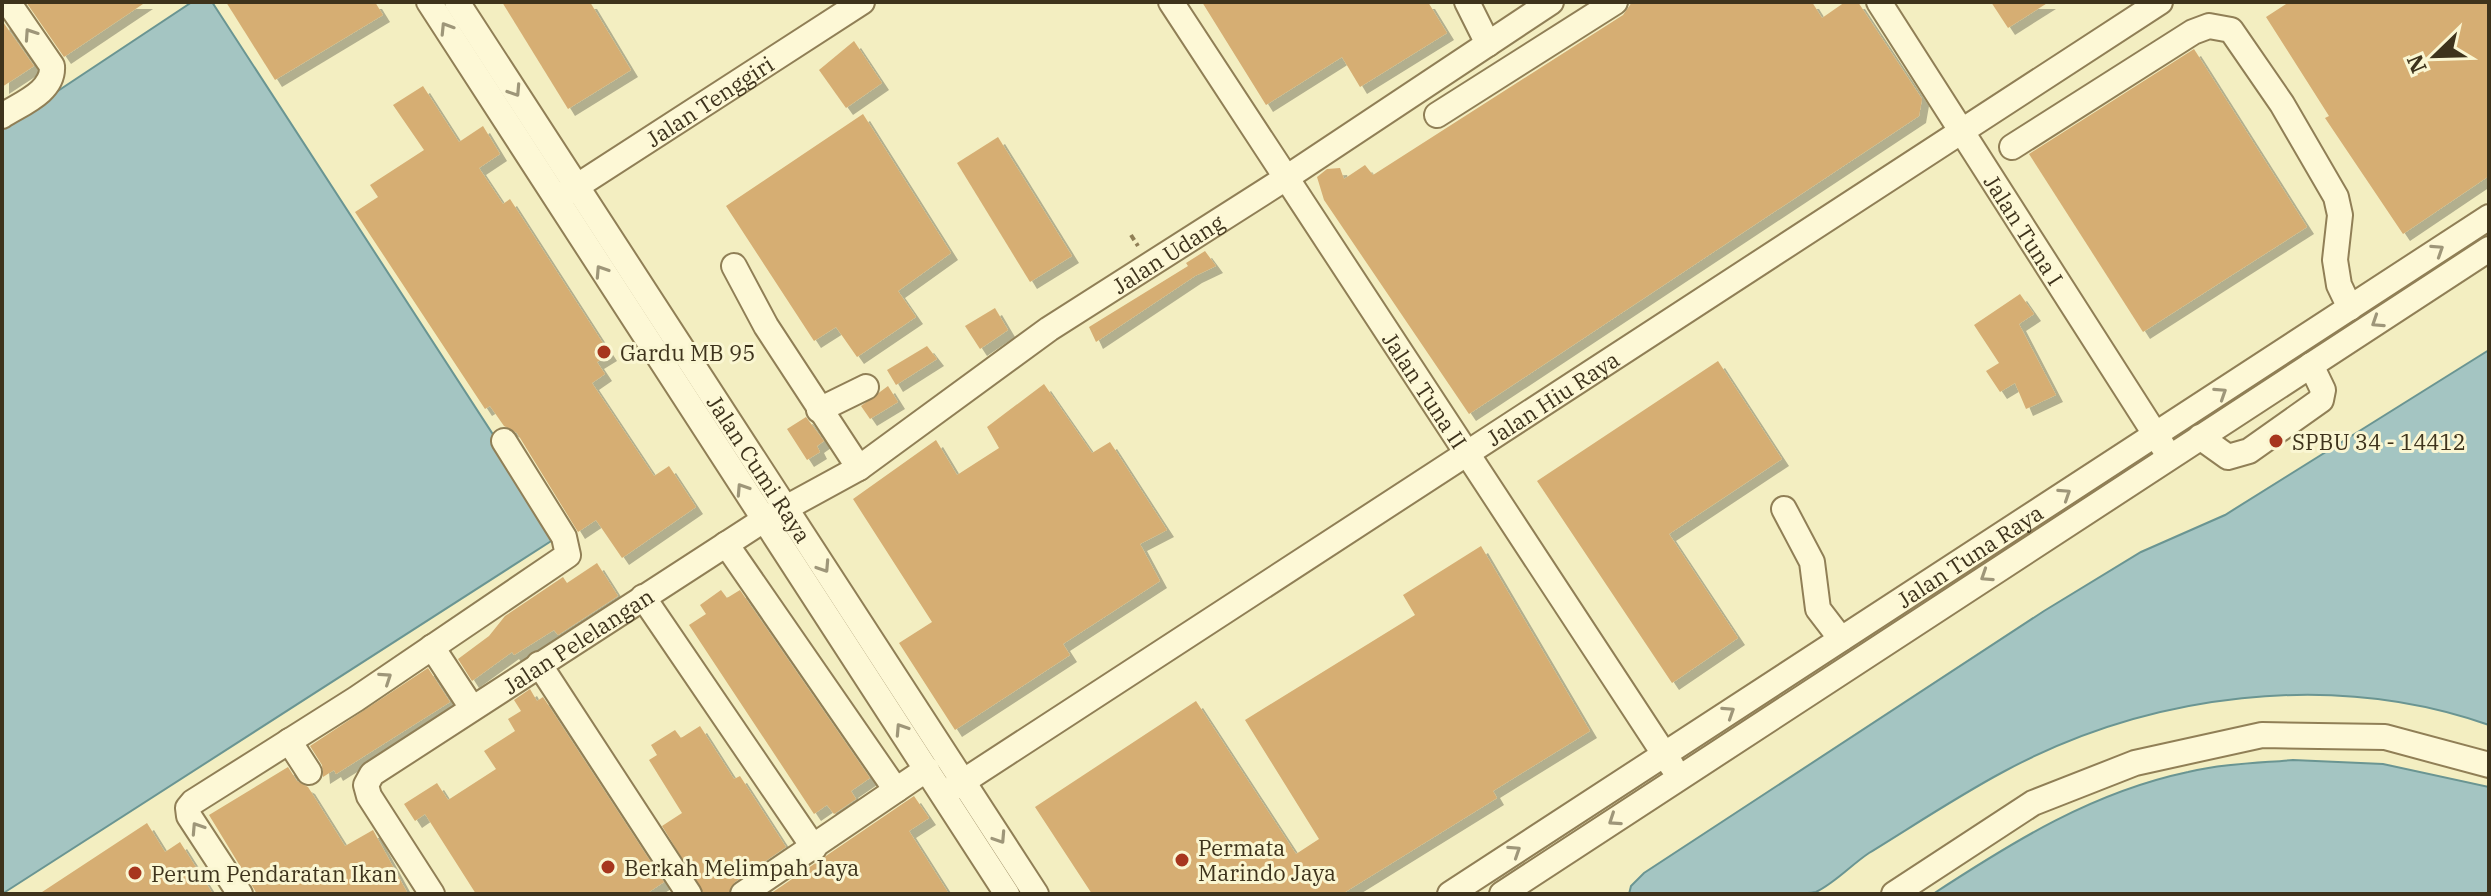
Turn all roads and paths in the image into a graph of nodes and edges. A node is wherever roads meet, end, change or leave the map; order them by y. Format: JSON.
{"nodes":[{"id":1,"x":8,"y":2,"type":"edge"},
{"id":2,"x":429,"y":2,"type":"edge"},
{"id":3,"x":457,"y":2,"type":"edge"},
{"id":4,"x":862,"y":2,"type":"edge"},
{"id":5,"x":1171,"y":2,"type":"edge"},
{"id":6,"x":1467,"y":2,"type":"edge"},
{"id":7,"x":1551,"y":2,"type":"edge"},
{"id":8,"x":1615,"y":2,"type":"edge"},
{"id":9,"x":1879,"y":2,"type":"edge"},
{"id":10,"x":2160,"y":2,"type":"edge"},
{"id":11,"x":1488,"y":44,"type":"junction"},
{"id":12,"x":483,"y":63,"type":"junction"},
{"id":13,"x":1437,"y":115,"type":"dead end"},
{"id":14,"x":2,"y":116,"type":"edge"},
{"id":15,"x":1963,"y":133,"type":"junction"},
{"id":16,"x":2012,"y":147,"type":"dead end"},
{"id":17,"x":1286,"y":178,"type":"junction"},
{"id":18,"x":566,"y":193,"type":"junction"},
{"id":19,"x":2489,"y":217,"type":"edge"},
{"id":20,"x":2489,"y":249,"type":"edge"},
{"id":21,"x":734,"y":266,"type":"dead end"},
{"id":22,"x":2350,"y":308,"type":"junction"},
{"id":23,"x":2311,"y":365,"type":"junction"},
{"id":24,"x":695,"y":371,"type":"junction"},
{"id":25,"x":674,"y":385,"type":"junction"},
{"id":26,"x":866,"y":387,"type":"dead end"},
{"id":27,"x":819,"y":410,"type":"junction"},
{"id":28,"x":2155,"y":435,"type":"junction"},
{"id":29,"x":2200,"y":437,"type":"junction"},
{"id":30,"x":504,"y":441,"type":"dead end"},
{"id":31,"x":1468,"y":455,"type":"junction"},
{"id":32,"x":2169,"y":458,"type":"junction"},
{"id":33,"x":859,"y":468,"type":"junction"},
{"id":34,"x":785,"y":508,"type":"junction"},
{"id":35,"x":1784,"y":509,"type":"dead end"},
{"id":36,"x":762,"y":521,"type":"junction"},
{"id":37,"x":726,"y":544,"type":"junction"},
{"id":38,"x":1940,"y":575,"type":"junction"},
{"id":39,"x":643,"y":597,"type":"junction"},
{"id":40,"x":1954,"y":597,"type":"junction"},
{"id":41,"x":850,"y":607,"type":"junction"},
{"id":42,"x":830,"y":623,"type":"junction"},
{"id":43,"x":1841,"y":639,"type":"junction"},
{"id":44,"x":432,"y":647,"type":"junction"},
{"id":45,"x":539,"y":664,"type":"junction"},
{"id":46,"x":892,"y":670,"type":"junction"},
{"id":47,"x":871,"y":685,"type":"junction"},
{"id":48,"x":472,"y":708,"type":"junction"},
{"id":49,"x":289,"y":741,"type":"junction"},
{"id":50,"x":1664,"y":755,"type":"junction"},
{"id":51,"x":2489,"y":765,"type":"edge"},
{"id":52,"x":927,"y":769,"type":"junction"},
{"id":53,"x":309,"y":772,"type":"dead end"},
{"id":54,"x":1679,"y":777,"type":"junction"},
{"id":55,"x":954,"y":788,"type":"junction"},
{"id":56,"x":896,"y":790,"type":"junction"},
{"id":57,"x":814,"y":848,"type":"junction"},
{"id":58,"x":1460,"y":891,"type":"edge"},
{"id":59,"x":240,"y":894,"type":"edge"},
{"id":60,"x":432,"y":894,"type":"edge"},
{"id":61,"x":689,"y":894,"type":"edge"},
{"id":62,"x":743,"y":894,"type":"edge"},
{"id":63,"x":1007,"y":894,"type":"edge"},
{"id":64,"x":1036,"y":894,"type":"edge"},
{"id":65,"x":1502,"y":894,"type":"edge"},
{"id":66,"x":1894,"y":894,"type":"edge"}],
"edges":[{"from":14,"to":1,"type":"street","one_way":true},
{"from":12,"to":2,"type":"street","name":"Jalan Cumi Raya","one_way":true},
{"from":3,"to":12,"type":"street","name":"Jalan Cumi Raya"},
{"from":4,"to":18,"type":"street","name":"Jalan Tenggiri"},
{"from":5,"to":17,"type":"street","name":"Jalan Tuna II"},
{"from":6,"to":11,"type":"street"},
{"from":7,"to":11,"type":"street","name":"Jalan Udang"},
{"from":8,"to":13,"type":"street"},
{"from":9,"to":15,"type":"street","name":"Jalan Tuna I"},
{"from":10,"to":15,"type":"street","name":"Jalan Hiu Raya"},
{"from":11,"to":17,"type":"street","name":"Jalan Udang"},
{"from":12,"to":18,"type":"street","name":"Jalan Cumi Raya"},
{"from":15,"to":28,"type":"street","name":"Jalan Tuna I"},
{"from":15,"to":31,"type":"street","name":"Jalan Hiu Raya"},
{"from":16,"to":22,"type":"street"},
{"from":17,"to":31,"type":"street","name":"Jalan Tuna II"},
{"from":17,"to":33,"type":"street","name":"Jalan Udang"},
{"from":18,"to":24,"type":"street","name":"Jalan Cumi Raya"},
{"from":25,"to":18,"type":"street","name":"Jalan Cumi Raya","one_way":true},
{"from":22,"to":19,"type":"street","name":"Jalan Tuna Raya","one_way":true},
{"from":20,"to":23,"type":"street","name":"Jalan Tuna Raya","one_way":true},
{"from":21,"to":27,"type":"street"},
{"from":28,"to":22,"type":"street","name":"Jalan Tuna Raya","one_way":true},
{"from":23,"to":29,"type":"street","name":"Jalan Tuna Raya"},
{"from":23,"to":29,"type":"street"},
{"from":24,"to":25,"type":"street"},
{"from":24,"to":34,"type":"street","name":"Jalan Cumi Raya"},
{"from":36,"to":25,"type":"street","name":"Jalan Cumi Raya","one_way":true},
{"from":26,"to":27,"type":"street"},
{"from":27,"to":33,"type":"street"},
{"from":28,"to":32,"type":"street","name":"Jalan Tuna I"},
{"from":38,"to":28,"type":"street","name":"Jalan Tuna Raya","one_way":true},
{"from":29,"to":32,"type":"street","name":"Jalan Tuna Raya"},
{"from":30,"to":44,"type":"street"},
{"from":31,"to":50,"type":"street","name":"Jalan Tuna II"},
{"from":31,"to":55,"type":"street","name":"Jalan Hiu Raya"},
{"from":32,"to":40,"type":"street","name":"Jalan Tuna Raya","one_way":true},
{"from":33,"to":34,"type":"street","name":"Jalan Udang"},
{"from":34,"to":36,"type":"street","name":"Jalan Pelelangan"},
{"from":34,"to":41,"type":"street","name":"Jalan Cumi Raya","one_way":true},
{"from":35,"to":43,"type":"street"},
{"from":36,"to":37,"type":"street","name":"Jalan Pelelangan"},
{"from":36,"to":42,"type":"street","name":"Jalan Cumi Raya"},
{"from":37,"to":39,"type":"street","name":"Jalan Pelelangan"},
{"from":37,"to":56,"type":"street"},
{"from":38,"to":40,"type":"street"},
{"from":38,"to":43,"type":"street","name":"Jalan Tuna Raya"},
{"from":39,"to":45,"type":"street","name":"Jalan Pelelangan"},
{"from":39,"to":57,"type":"street"},
{"from":40,"to":54,"type":"street","name":"Jalan Tuna Raya"},
{"from":41,"to":42,"type":"street"},
{"from":41,"to":46,"type":"street","name":"Jalan Cumi Raya"},
{"from":42,"to":47,"type":"street","name":"Jalan Cumi Raya"},
{"from":50,"to":43,"type":"street","name":"Jalan Tuna Raya","one_way":true},
{"from":44,"to":48,"type":"street"},
{"from":49,"to":44,"type":"street","one_way":true},
{"from":45,"to":48,"type":"street","name":"Jalan Pelelangan"},
{"from":45,"to":61,"type":"street"},
{"from":46,"to":47,"type":"street"},
{"from":46,"to":55,"type":"street","name":"Jalan Cumi Raya"},
{"from":52,"to":47,"type":"street","name":"Jalan Cumi Raya","one_way":true},
{"from":48,"to":60,"type":"street","name":"Jalan Pelelangan"},
{"from":49,"to":53,"type":"street"},
{"from":59,"to":49,"type":"street","one_way":true},
{"from":50,"to":54,"type":"street","name":"Jalan Tuna II"},
{"from":58,"to":50,"type":"street","name":"Jalan Tuna Raya","one_way":true},
{"from":51,"to":66,"type":"street"},
{"from":52,"to":55,"type":"street","name":"Jalan Cumi Raya"},
{"from":52,"to":56,"type":"street"},
{"from":54,"to":65,"type":"street","name":"Jalan Tuna Raya","one_way":true},
{"from":55,"to":63,"type":"street","name":"Jalan Cumi Raya"},
{"from":55,"to":64,"type":"street","name":"Jalan Cumi Raya","one_way":true},
{"from":56,"to":57,"type":"street"},
{"from":57,"to":62,"type":"street"}]}
